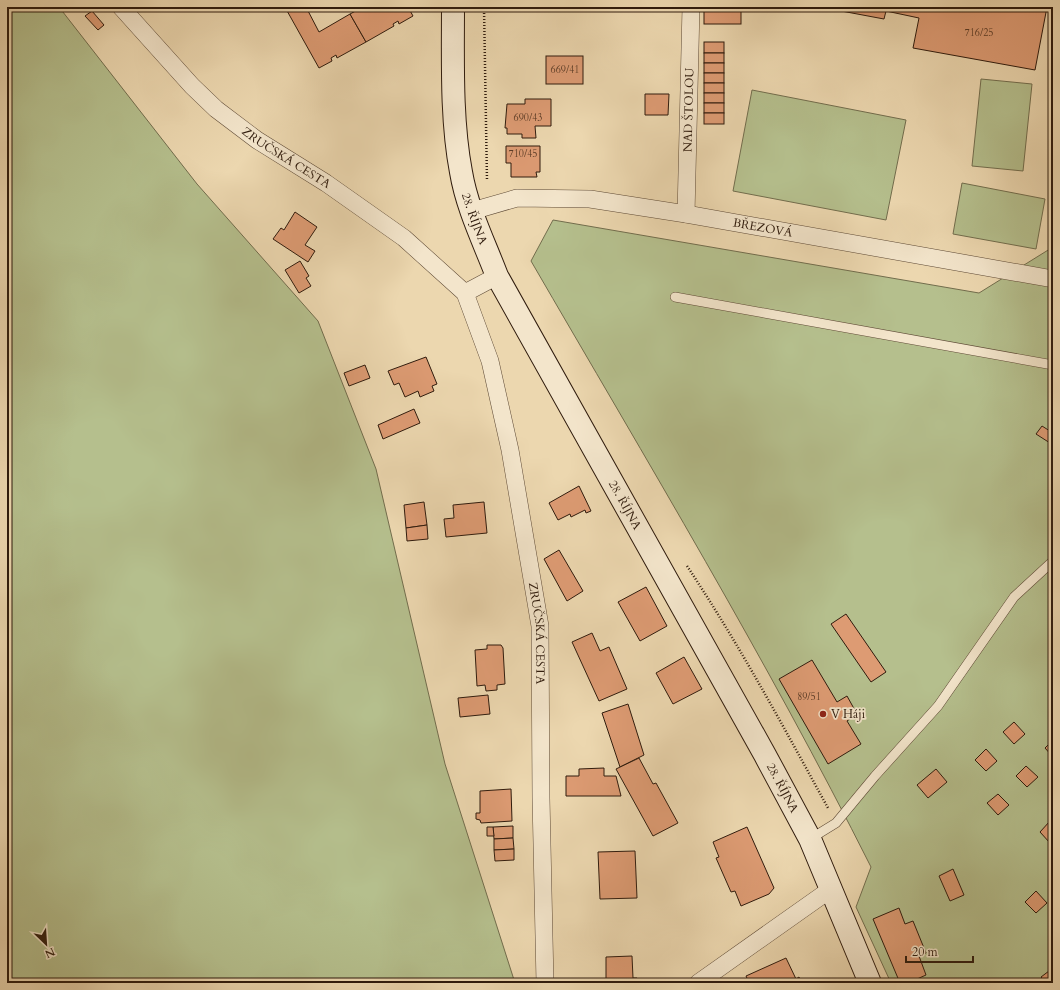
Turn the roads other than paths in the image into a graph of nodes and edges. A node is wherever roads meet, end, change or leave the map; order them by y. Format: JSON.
{"nodes":[{"id":1,"x":122,"y":7,"type":"edge"},
{"id":2,"x":453,"y":7,"type":"edge"},
{"id":3,"x":691,"y":7,"type":"edge"},
{"id":4,"x":480,"y":208,"type":"junction"},
{"id":5,"x":686,"y":214,"type":"junction"},
{"id":6,"x":497,"y":276,"type":"junction"},
{"id":7,"x":1053,"y":279,"type":"edge"},
{"id":8,"x":465,"y":293,"type":"junction"},
{"id":9,"x":675,"y":297,"type":"dead end"},
{"id":10,"x":1053,"y":365,"type":"edge"},
{"id":11,"x":1053,"y":561,"type":"edge"},
{"id":12,"x":810,"y":839,"type":"junction"},
{"id":13,"x":831,"y":889,"type":"junction"},
{"id":14,"x":545,"y":983,"type":"edge"},
{"id":15,"x":698,"y":983,"type":"edge"},
{"id":16,"x":870,"y":983,"type":"edge"}],
"edges":[{"from":1,"to":8,"type":"street","name":"ZRUČSKÁ CESTA"},
{"from":2,"to":4,"type":"main road","name":"28. ŘÍJNA"},
{"from":3,"to":5,"type":"street","name":"NAD ŠTOLOU"},
{"from":4,"to":5,"type":"street","name":"BŘEZOVÁ"},
{"from":4,"to":6,"type":"main road","name":"28. ŘÍJNA"},
{"from":5,"to":7,"type":"street","name":"BŘEZOVÁ"},
{"from":6,"to":8,"type":"street"},
{"from":6,"to":12,"type":"main road","name":"28. ŘÍJNA"},
{"from":8,"to":14,"type":"street","name":"ZRUČSKÁ CESTA"},
{"from":9,"to":10,"type":"lane"},
{"from":11,"to":12,"type":"lane"},
{"from":12,"to":13,"type":"main road","name":"28. ŘÍJNA"},
{"from":13,"to":15,"type":"street"},
{"from":13,"to":16,"type":"main road","name":"28. ŘÍJNA"}]}
